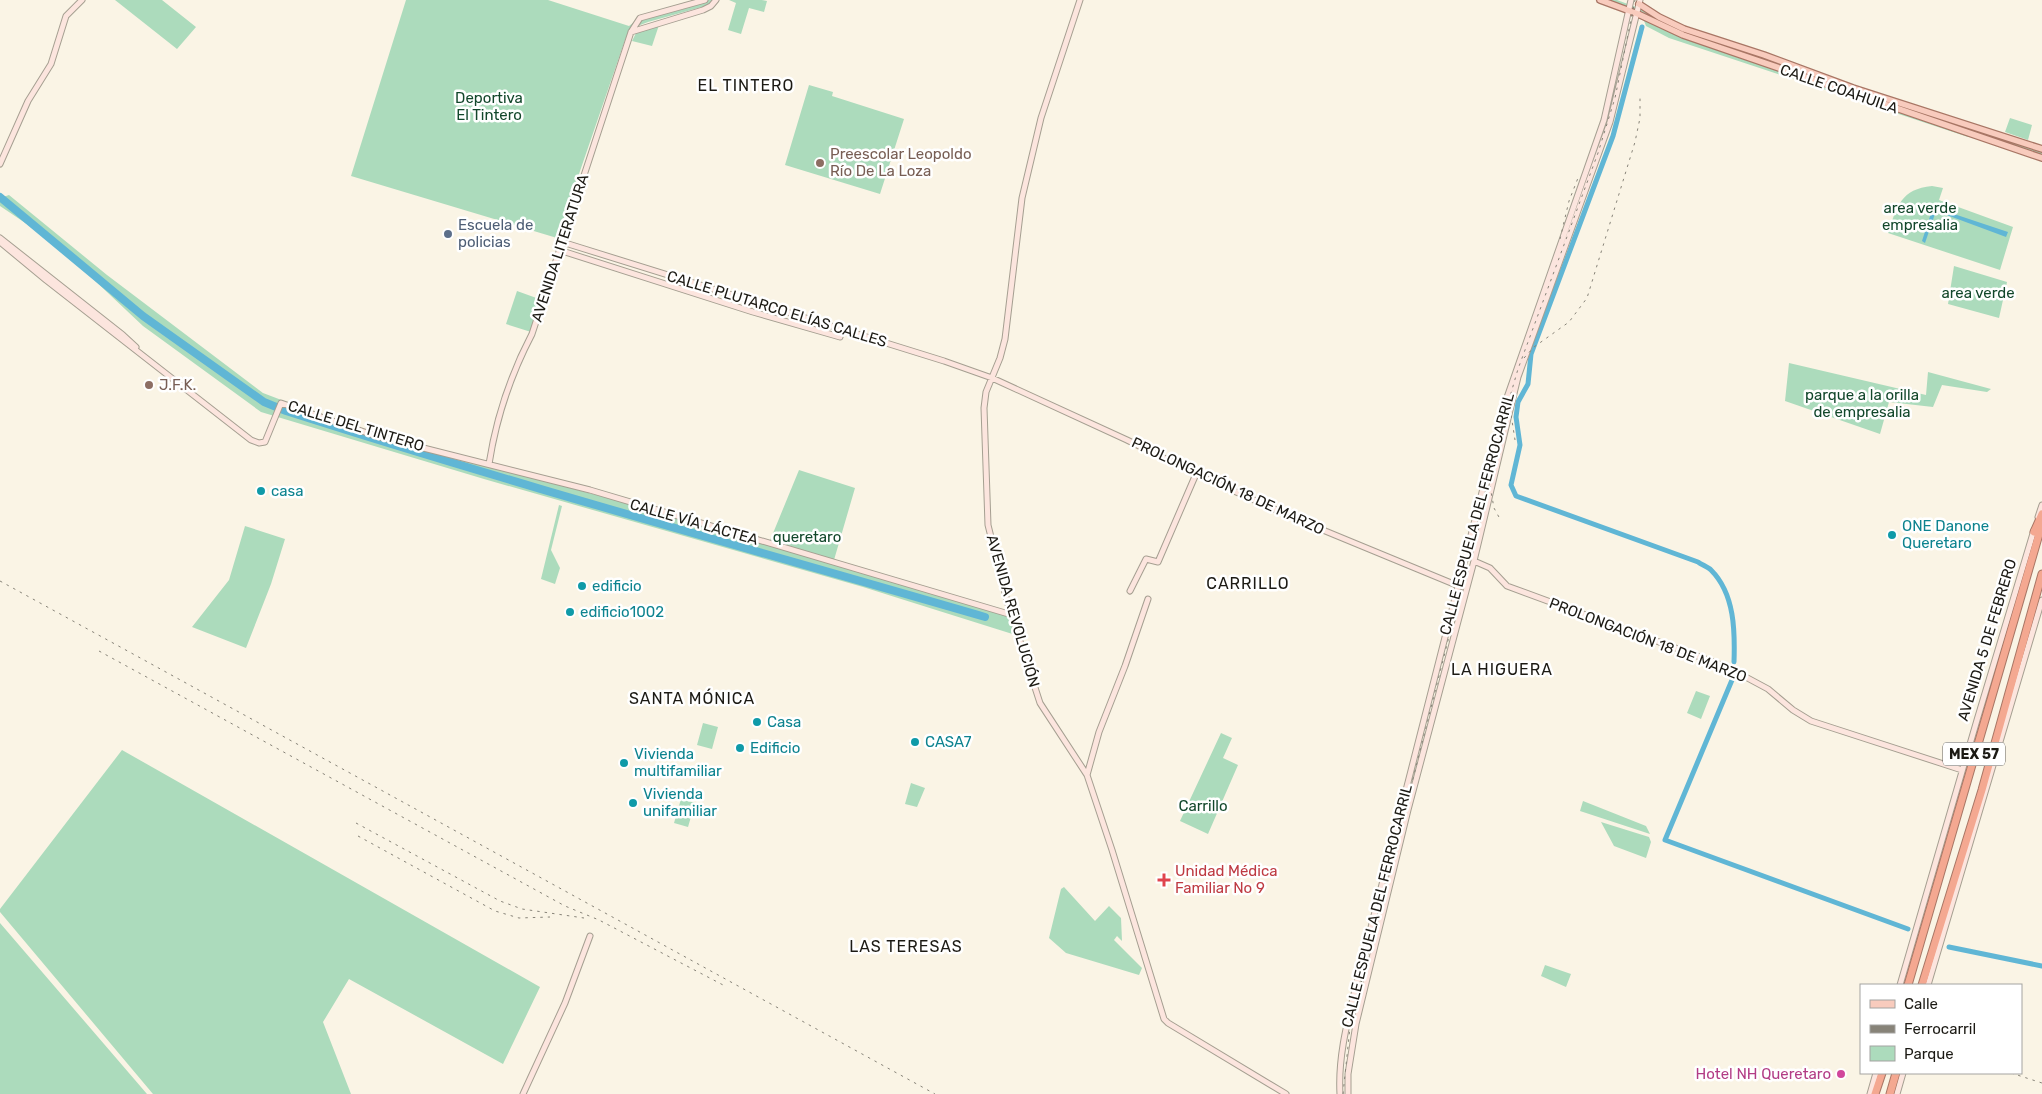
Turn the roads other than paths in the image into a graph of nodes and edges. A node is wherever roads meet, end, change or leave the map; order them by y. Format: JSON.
{"nodes":[{"id":1,"x":82,"y":0,"type":"edge"},
{"id":2,"x":705,"y":0,"type":"edge"},
{"id":3,"x":716,"y":0,"type":"edge"},
{"id":4,"x":1080,"y":0,"type":"edge"},
{"id":5,"x":1600,"y":0,"type":"edge"},
{"id":6,"x":1630,"y":0,"type":"edge"},
{"id":7,"x":1640,"y":2,"type":"edge"},
{"id":8,"x":1628,"y":11,"type":"junction"},
{"id":9,"x":1638,"y":14,"type":"junction"},
{"id":10,"x":632,"y":32,"type":"junction"},
{"id":11,"x":2042,"y":149,"type":"edge"},
{"id":12,"x":2042,"y":158,"type":"edge"},
{"id":13,"x":0,"y":164,"type":"edge"},
{"id":14,"x":0,"y":238,"type":"edge"},
{"id":15,"x":0,"y":242,"type":"edge"},
{"id":16,"x":562,"y":242,"type":"junction"},
{"id":17,"x":559,"y":250,"type":"junction"},
{"id":18,"x":842,"y":330,"type":"junction"},
{"id":19,"x":138,"y":350,"type":"junction"},
{"id":20,"x":992,"y":378,"type":"junction"},
{"id":21,"x":489,"y":464,"type":"junction"},
{"id":22,"x":1196,"y":474,"type":"junction"},
{"id":23,"x":2042,"y":505,"type":"edge"},
{"id":24,"x":2042,"y":514,"type":"edge"},
{"id":25,"x":2042,"y":524,"type":"edge"},
{"id":26,"x":2034,"y":532,"type":"junction"},
{"id":27,"x":1474,"y":561,"type":"junction"},
{"id":28,"x":2042,"y":574,"type":"edge"},
{"id":29,"x":1458,"y":586,"type":"junction"},
{"id":30,"x":1466,"y":589,"type":"junction"},
{"id":31,"x":1130,"y":591,"type":"dead end"},
{"id":32,"x":1148,"y":599,"type":"dead end"},
{"id":33,"x":2042,"y":600,"type":"edge"},
{"id":34,"x":1012,"y":615,"type":"junction"},
{"id":35,"x":1439,"y":660,"type":"junction"},
{"id":36,"x":1447,"y":662,"type":"junction"},
{"id":37,"x":1962,"y":770,"type":"junction"},
{"id":38,"x":1087,"y":775,"type":"junction"},
{"id":39,"x":590,"y":936,"type":"dead end"},
{"id":40,"x":1900,"y":984,"type":"edge"},
{"id":41,"x":1908,"y":984,"type":"edge"},
{"id":42,"x":1922,"y":984,"type":"edge"},
{"id":43,"x":1928,"y":984,"type":"edge"},
{"id":44,"x":1877,"y":1074,"type":"edge"},
{"id":45,"x":1882,"y":1074,"type":"edge"},
{"id":46,"x":1900,"y":1074,"type":"edge"},
{"id":47,"x":524,"y":1094,"type":"edge"},
{"id":48,"x":1286,"y":1094,"type":"edge"},
{"id":49,"x":1340,"y":1094,"type":"edge"},
{"id":50,"x":1348,"y":1094,"type":"edge"},
{"id":51,"x":1873,"y":1094,"type":"edge"},
{"id":52,"x":1892,"y":1094,"type":"edge"}],
"edges":[{"from":1,"to":13,"type":"street"},
{"from":2,"to":10,"type":"street","name":"AVENIDA LITERATURA"},
{"from":3,"to":10,"type":"street"},
{"from":4,"to":20,"type":"street","name":"AVENIDA REVOLUCIÓN"},
{"from":5,"to":8,"type":"main road","name":"CALLE COAHUILA"},
{"from":6,"to":7,"type":"street"},
{"from":6,"to":8,"type":"street","name":"CALLE ESPUELA DEL FERROCARRIL"},
{"from":7,"to":9,"type":"street","name":"CALLE ESPUELA DEL FERROCARRIL"},
{"from":7,"to":11,"type":"main road","name":"CALLE COAHUILA"},
{"from":8,"to":9,"type":"main road","name":"CALLE COAHUILA"},
{"from":8,"to":29,"type":"street","name":"CALLE ESPUELA DEL FERROCARRIL"},
{"from":9,"to":12,"type":"main road","name":"CALLE COAHUILA"},
{"from":9,"to":27,"type":"street","name":"CALLE ESPUELA DEL FERROCARRIL"},
{"from":10,"to":16,"type":"street","name":"AVENIDA LITERATURA"},
{"from":14,"to":19,"type":"street"},
{"from":15,"to":19,"type":"street"},
{"from":16,"to":17,"type":"street","name":"AVENIDA LITERATURA"},
{"from":16,"to":18,"type":"street","name":"CALLE PLUTARCO ELÍAS CALLES"},
{"from":17,"to":18,"type":"street","name":"CALLE PLUTARCO ELÍAS CALLES"},
{"from":17,"to":21,"type":"street","name":"AVENIDA LITERATURA"},
{"from":18,"to":20,"type":"street","name":"CALLE PLUTARCO ELÍAS CALLES"},
{"from":19,"to":21,"type":"street","name":"CALLE DEL TINTERO"},
{"from":20,"to":22,"type":"street","name":"PROLONGACIÓN 18 DE MARZO"},
{"from":20,"to":34,"type":"street","name":"AVENIDA REVOLUCIÓN"},
{"from":21,"to":34,"type":"street","name":"CALLE VÍA LÁCTEA"},
{"from":22,"to":29,"type":"street","name":"PROLONGACIÓN 18 DE MARZO"},
{"from":22,"to":31,"type":"street"},
{"from":23,"to":26,"type":"street","name":"AVENIDA 5 DE FEBRERO"},
{"from":24,"to":26,"type":"highway"},
{"from":25,"to":41,"type":"highway","name":"AVENIDA 5 DE FEBRERO","number":"MEX 57"},
{"from":26,"to":37,"type":"street","name":"AVENIDA 5 DE FEBRERO"},
{"from":27,"to":30,"type":"street","name":"CALLE ESPUELA DEL FERROCARRIL"},
{"from":27,"to":37,"type":"street","name":"PROLONGACIÓN 18 DE MARZO"},
{"from":28,"to":42,"type":"highway","number":"MEX 57"},
{"from":29,"to":30,"type":"street","name":"PROLONGACIÓN 18 DE MARZO"},
{"from":29,"to":35,"type":"street","name":"CALLE ESPUELA DEL FERROCARRIL"},
{"from":30,"to":36,"type":"street","name":"CALLE ESPUELA DEL FERROCARRIL"},
{"from":32,"to":38,"type":"street"},
{"from":33,"to":43,"type":"street"},
{"from":34,"to":38,"type":"street","name":"AVENIDA REVOLUCIÓN"},
{"from":35,"to":36,"type":"street"},
{"from":35,"to":49,"type":"street","name":"CALLE ESPUELA DEL FERROCARRIL"},
{"from":36,"to":50,"type":"street","name":"CALLE ESPUELA DEL FERROCARRIL"},
{"from":37,"to":40,"type":"street","name":"AVENIDA 5 DE FEBRERO"},
{"from":38,"to":48,"type":"street","name":"AVENIDA REVOLUCIÓN"},
{"from":39,"to":47,"type":"street"},
{"from":44,"to":51,"type":"highway"},
{"from":45,"to":51,"type":"highway"},
{"from":46,"to":52,"type":"highway"}]}
